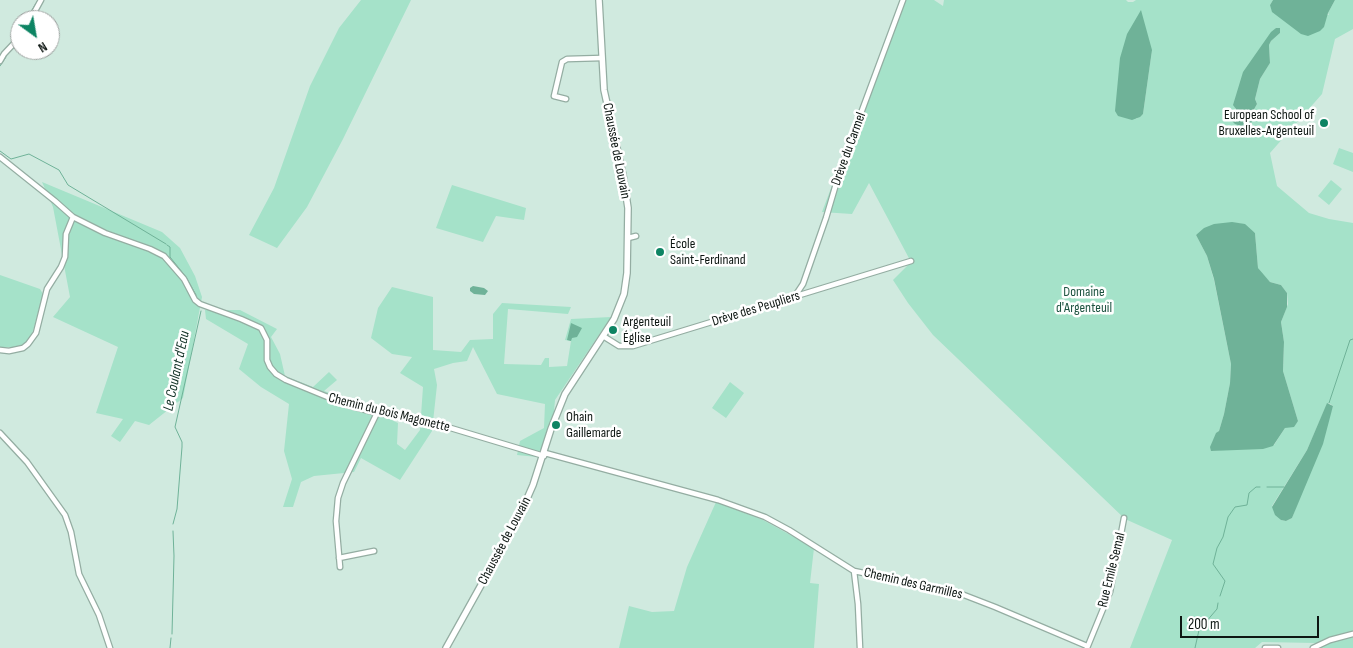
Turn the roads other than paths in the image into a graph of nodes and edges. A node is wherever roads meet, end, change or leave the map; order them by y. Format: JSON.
{"nodes":[{"id":1,"x":599,"y":0,"type":"edge"},
{"id":2,"x":903,"y":0,"type":"edge"},
{"id":3,"x":10,"y":48,"type":"edge"},
{"id":4,"x":602,"y":58,"type":"junction"},
{"id":5,"x":0,"y":61,"type":"edge"},
{"id":6,"x":566,"y":99,"type":"dead end"},
{"id":7,"x":0,"y":157,"type":"edge"},
{"id":8,"x":73,"y":217,"type":"junction"},
{"id":9,"x":636,"y":236,"type":"dead end"},
{"id":10,"x":628,"y":238,"type":"junction"},
{"id":11,"x":911,"y":261,"type":"dead end"},
{"id":12,"x":794,"y":298,"type":"junction"},
{"id":13,"x":603,"y":336,"type":"junction"},
{"id":14,"x":0,"y":350,"type":"edge"},
{"id":15,"x":377,"y":413,"type":"junction"},
{"id":16,"x":0,"y":433,"type":"edge"},
{"id":17,"x":544,"y":454,"type":"junction"},
{"id":18,"x":1124,"y":518,"type":"dead end"},
{"id":19,"x":374,"y":551,"type":"dead end"},
{"id":20,"x":339,"y":558,"type":"junction"},
{"id":21,"x":340,"y":567,"type":"dead end"},
{"id":22,"x":854,"y":571,"type":"junction"},
{"id":23,"x":1353,"y":634,"type":"edge"},
{"id":24,"x":1087,"y":647,"type":"edge"},
{"id":25,"x":110,"y":648,"type":"edge"},
{"id":26,"x":446,"y":648,"type":"edge"},
{"id":27,"x":860,"y":648,"type":"edge"},
{"id":28,"x":1265,"y":648,"type":"edge"},
{"id":29,"x":1278,"y":648,"type":"edge"},
{"id":30,"x":1313,"y":648,"type":"edge"}],
"edges":[{"from":1,"to":4,"type":"main road","name":"Chaussée de Louvain"},
{"from":2,"to":12,"type":"street","name":"Drève du Carmel"},
{"from":3,"to":5,"type":"street"},
{"from":4,"to":6,"type":"street"},
{"from":4,"to":10,"type":"main road","name":"Chaussée de Louvain"},
{"from":7,"to":8,"type":"street","name":"Chemin du Bois Magonette"},
{"from":8,"to":14,"type":"street"},
{"from":8,"to":15,"type":"street","name":"Chemin du Bois Magonette"},
{"from":9,"to":10,"type":"street"},
{"from":10,"to":13,"type":"main road","name":"Chaussée de Louvain"},
{"from":11,"to":12,"type":"street","name":"Drève des Peupliers"},
{"from":12,"to":13,"type":"street","name":"Drève des Peupliers"},
{"from":13,"to":17,"type":"main road","name":"Chaussée de Louvain"},
{"from":15,"to":17,"type":"street","name":"Chemin du Bois Magonette"},
{"from":15,"to":20,"type":"street"},
{"from":16,"to":25,"type":"street"},
{"from":17,"to":22,"type":"street","name":"Chemin des Garmilles"},
{"from":17,"to":26,"type":"main road","name":"Chaussée de Louvain"},
{"from":18,"to":24,"type":"street","name":"Rue Emile Semal"},
{"from":19,"to":20,"type":"street"},
{"from":20,"to":21,"type":"street"},
{"from":22,"to":24,"type":"street","name":"Chemin des Garmilles"},
{"from":22,"to":27,"type":"street"},
{"from":23,"to":30,"type":"street"},
{"from":28,"to":29,"type":"street"}]}
